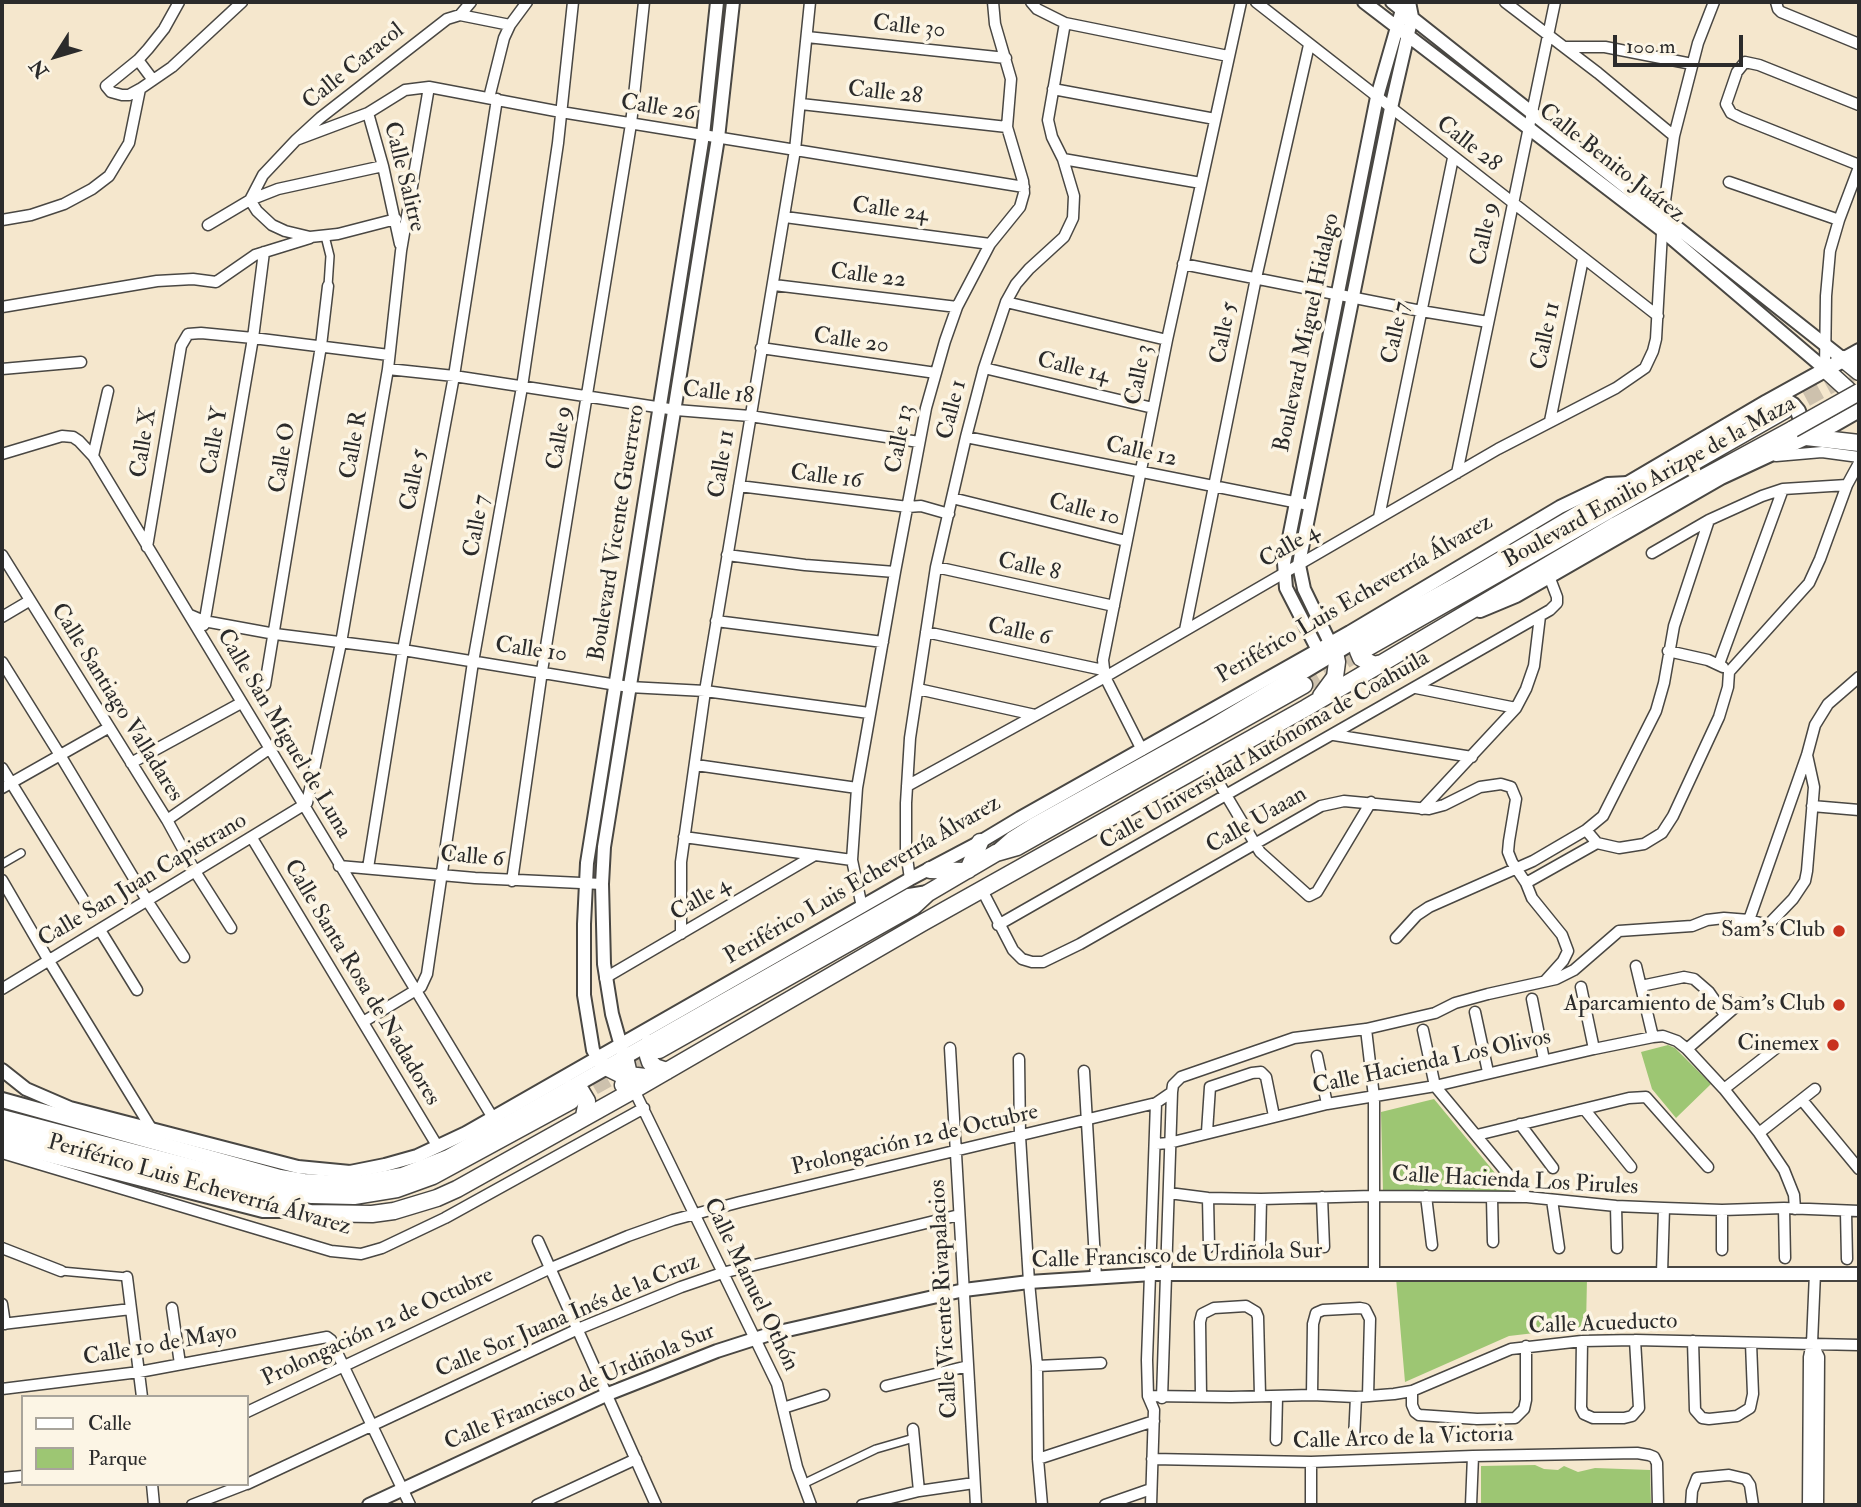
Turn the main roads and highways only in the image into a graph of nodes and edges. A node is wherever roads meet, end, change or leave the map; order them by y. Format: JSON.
{"nodes":[{"id":1,"x":1859,"y":351,"type":"edge"},
{"id":2,"x":1843,"y":359,"type":"junction"},
{"id":3,"x":1825,"y":369,"type":"junction"},
{"id":4,"x":1859,"y":372,"type":"edge"},
{"id":5,"x":1859,"y":396,"type":"edge"},
{"id":6,"x":1778,"y":411,"type":"junction"},
{"id":7,"x":1797,"y":437,"type":"junction"},
{"id":8,"x":1859,"y":443,"type":"edge"},
{"id":9,"x":1464,"y":614,"type":"junction"},
{"id":10,"x":1364,"y":643,"type":"junction"},
{"id":11,"x":1326,"y":651,"type":"junction"},
{"id":12,"x":1382,"y":663,"type":"junction"},
{"id":13,"x":1337,"y":670,"type":"junction"},
{"id":14,"x":1366,"y":674,"type":"junction"},
{"id":15,"x":1301,"y":679,"type":"junction"},
{"id":16,"x":1310,"y":705,"type":"junction"},
{"id":17,"x":980,"y":842,"type":"road end"},
{"id":18,"x":930,"y":870,"type":"road end"},
{"id":19,"x":967,"y":870,"type":"junction"},
{"id":20,"x":654,"y":1047,"type":"junction"},
{"id":21,"x":623,"y":1051,"type":"junction"},
{"id":22,"x":601,"y":1063,"type":"junction"},
{"id":23,"x":660,"y":1075,"type":"junction"},
{"id":24,"x":630,"y":1083,"type":"junction"},
{"id":25,"x":571,"y":1094,"type":"junction"},
{"id":26,"x":2,"y":1100,"type":"edge"},
{"id":27,"x":584,"y":1116,"type":"junction"},
{"id":28,"x":2,"y":1118,"type":"edge"},
{"id":29,"x":2,"y":1132,"type":"edge"},
{"id":30,"x":32,"y":1132,"type":"junction"},
{"id":31,"x":2,"y":1143,"type":"edge"},
{"id":32,"x":178,"y":1155,"type":"junction"},
{"id":33,"x":292,"y":1210,"type":"junction"}],
"edges":[{"from":1,"to":2,"type":"main road","name":"Periférico Luis Echeverría Álvarez"},
{"from":2,"to":3,"type":"main road","name":"Periférico Luis Echeverría Álvarez"},
{"from":2,"to":4,"type":"main road"},
{"from":2,"to":5,"type":"main road"},
{"from":3,"to":5,"type":"main road"},
{"from":3,"to":6,"type":"main road","name":"Periférico Luis Echeverría Álvarez"},
{"from":5,"to":7,"type":"main road","name":"Boulevard Emilio Arizpe de la Maza","bridge":true},
{"from":6,"to":7,"type":"main road"},
{"from":6,"to":10,"type":"main road","name":"Boulevard Emilio Arizpe de la Maza"},
{"from":6,"to":10,"type":"main road","name":"Periférico Luis Echeverría Álvarez"},
{"from":7,"to":8,"type":"main road"},
{"from":7,"to":9,"type":"main road","name":"Boulevard Emilio Arizpe de la Maza"},
{"from":7,"to":9,"type":"main road","name":"Periférico Luis Echeverría Álvarez"},
{"from":9,"to":12,"type":"main road","name":"Periférico Luis Echeverría Álvarez"},
{"from":10,"to":11,"type":"main road","name":"Periférico Luis Echeverría Álvarez"},
{"from":10,"to":12,"type":"main road"},
{"from":11,"to":13,"type":"main road"},
{"from":11,"to":15,"type":"main road","name":"Periférico Luis Echeverría Álvarez"},
{"from":12,"to":14,"type":"main road","name":"Periférico Luis Echeverría Álvarez"},
{"from":13,"to":14,"type":"main road"},
{"from":13,"to":16,"type":"main road"},
{"from":14,"to":16,"type":"main road","name":"Periférico Luis Echeverría Álvarez"},
{"from":15,"to":16,"type":"main road"},
{"from":15,"to":19,"type":"main road","name":"Periférico Luis Echeverría Álvarez"},
{"from":16,"to":23,"type":"main road","name":"Periférico Luis Echeverría Álvarez"},
{"from":17,"to":19,"type":"main road"},
{"from":18,"to":19,"type":"main road"},
{"from":19,"to":20,"type":"main road","name":"Periférico Luis Echeverría Álvarez"},
{"from":20,"to":21,"type":"main road","name":"Periférico Luis Echeverría Álvarez"},
{"from":20,"to":23,"type":"main road"},
{"from":21,"to":22,"type":"main road","name":"Periférico Luis Echeverría Álvarez"},
{"from":21,"to":24,"type":"main road"},
{"from":22,"to":24,"type":"main road"},
{"from":22,"to":25,"type":"main road","name":"Periférico Luis Echeverría Álvarez"},
{"from":23,"to":24,"type":"main road","name":"Periférico Luis Echeverría Álvarez"},
{"from":24,"to":27,"type":"main road","name":"Periférico Luis Echeverría Álvarez"},
{"from":25,"to":27,"type":"main road"},
{"from":25,"to":32,"type":"main road","name":"Periférico Luis Echeverría Álvarez"},
{"from":26,"to":32,"type":"main road","name":"Periférico Luis Echeverría Álvarez"},
{"from":27,"to":33,"type":"main road","name":"Periférico Luis Echeverría Álvarez"},
{"from":28,"to":30,"type":"main road","name":"Periférico Luis Echeverría Álvarez"},
{"from":29,"to":30,"type":"main road","name":"Periférico Luis Echeverría Álvarez"},
{"from":30,"to":32,"type":"main road","name":"Periférico Luis Echeverría Álvarez"},
{"from":30,"to":33,"type":"main road","name":"Periférico Luis Echeverría Álvarez"},
{"from":31,"to":33,"type":"main road","name":"Periférico Luis Echeverría Álvarez"}]}
